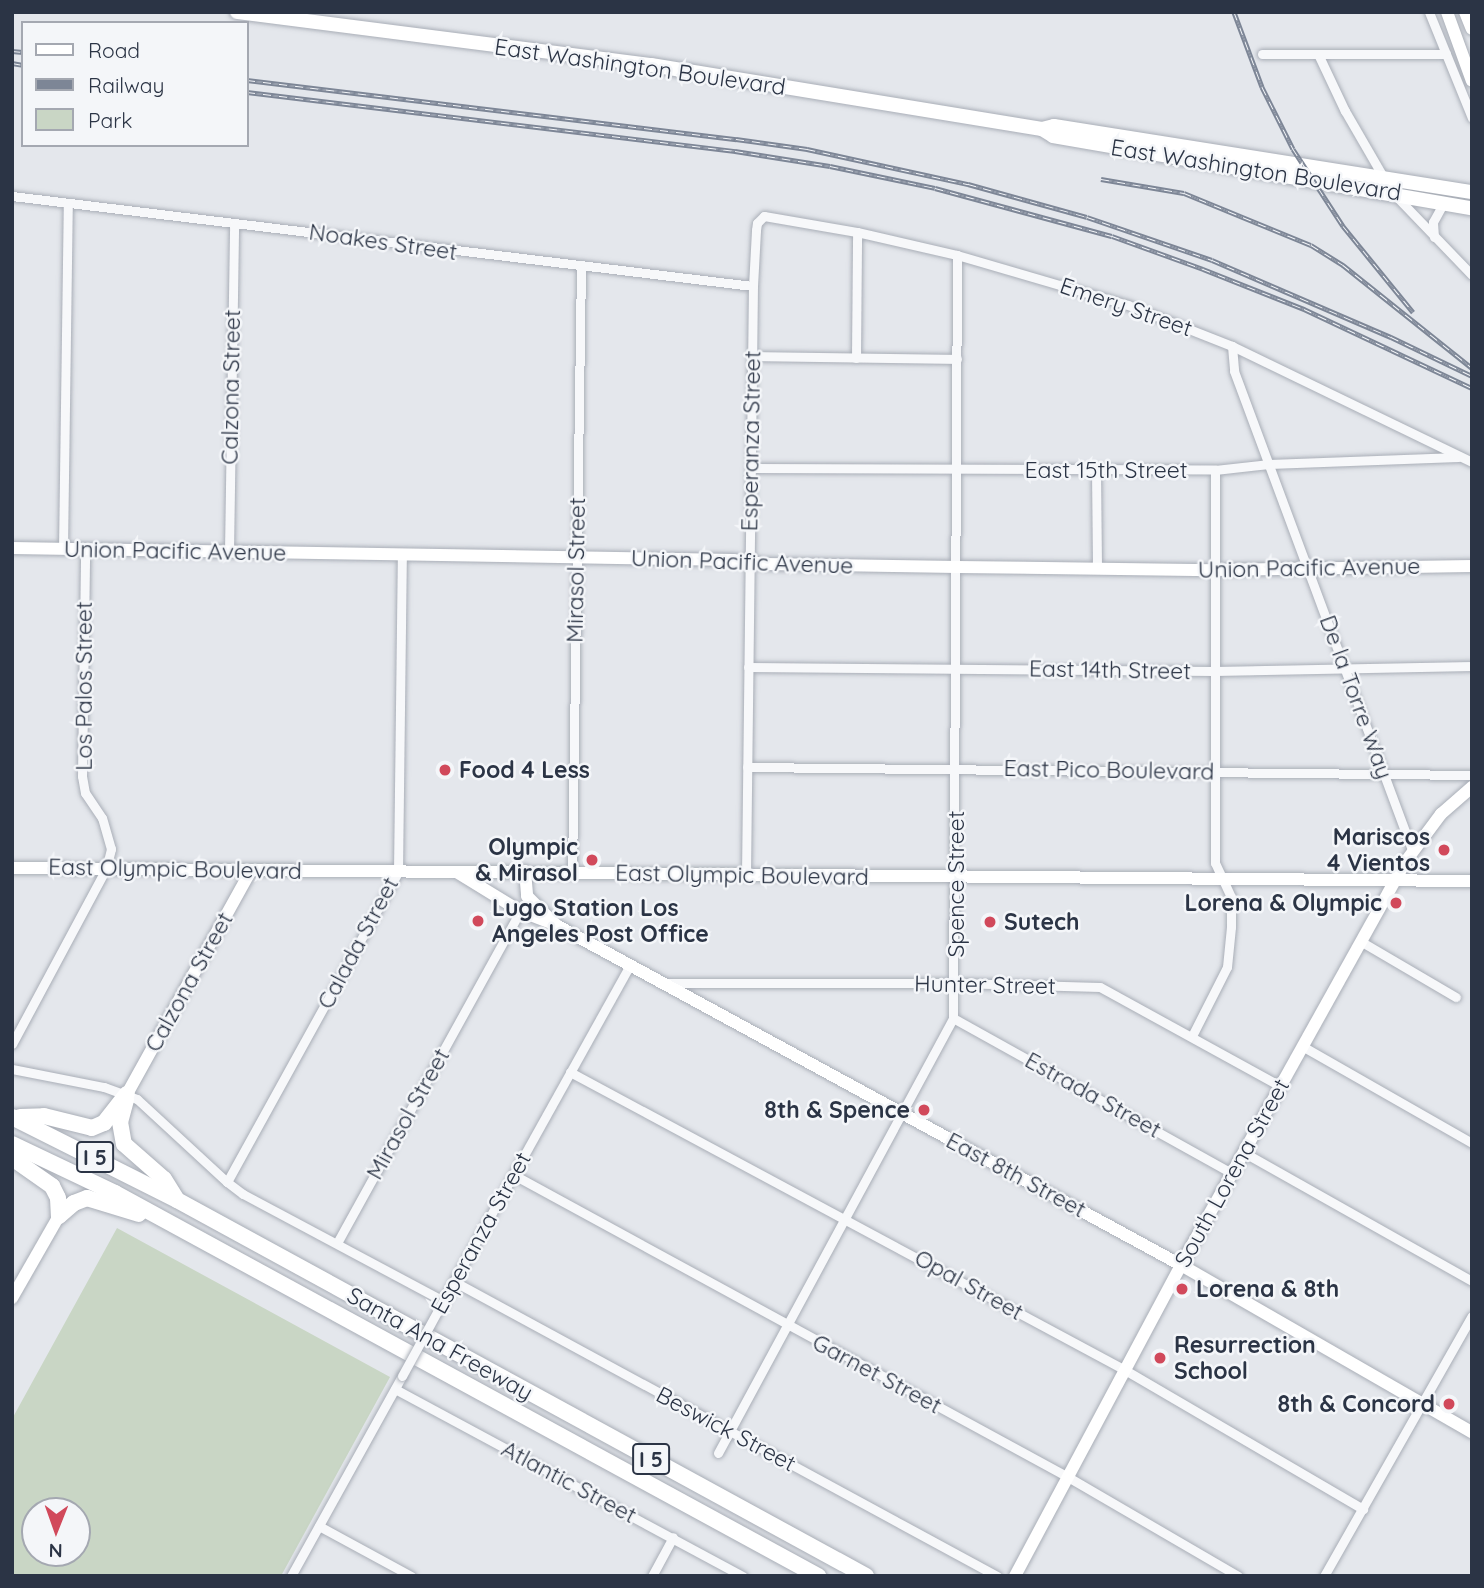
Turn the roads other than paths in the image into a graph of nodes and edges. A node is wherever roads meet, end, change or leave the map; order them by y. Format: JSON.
{"nodes":[{"id":1,"x":237,"y":12,"type":"edge"},
{"id":2,"x":1429,"y":12,"type":"edge"},
{"id":3,"x":1447,"y":12,"type":"edge"},
{"id":4,"x":1465,"y":12,"type":"edge"},
{"id":5,"x":1472,"y":29,"type":"edge"},
{"id":6,"x":1262,"y":54,"type":"dead end"},
{"id":7,"x":1318,"y":54,"type":"junction"},
{"id":8,"x":1446,"y":54,"type":"junction"},
{"id":9,"x":1472,"y":81,"type":"edge"},
{"id":10,"x":1472,"y":118,"type":"edge"},
{"id":11,"x":1389,"y":186,"type":"junction"},
{"id":12,"x":1471,"y":191,"type":"edge"},
{"id":13,"x":12,"y":197,"type":"edge"},
{"id":14,"x":1444,"y":202,"type":"junction"},
{"id":15,"x":68,"y":203,"type":"junction"},
{"id":16,"x":1472,"y":208,"type":"edge"},
{"id":17,"x":760,"y":218,"type":"joint"},
{"id":18,"x":234,"y":224,"type":"junction"},
{"id":19,"x":857,"y":232,"type":"junction"},
{"id":20,"x":1434,"y":237,"type":"junction"},
{"id":21,"x":957,"y":255,"type":"junction"},
{"id":22,"x":581,"y":266,"type":"junction"},
{"id":23,"x":1472,"y":275,"type":"edge"},
{"id":24,"x":753,"y":286,"type":"junction"},
{"id":25,"x":1232,"y":346,"type":"junction"},
{"id":26,"x":752,"y":356,"type":"junction"},
{"id":27,"x":856,"y":358,"type":"junction"},
{"id":28,"x":957,"y":359,"type":"junction"},
{"id":29,"x":1460,"y":457,"type":"junction"},
{"id":30,"x":1472,"y":462,"type":"edge"},
{"id":31,"x":1269,"y":464,"type":"junction"},
{"id":32,"x":751,"y":468,"type":"junction"},
{"id":33,"x":956,"y":470,"type":"junction"},
{"id":34,"x":1096,"y":470,"type":"junction"},
{"id":35,"x":1215,"y":470,"type":"junction"},
{"id":36,"x":12,"y":548,"type":"edge"},
{"id":37,"x":63,"y":549,"type":"junction"},
{"id":38,"x":85,"y":549,"type":"junction"},
{"id":39,"x":229,"y":551,"type":"junction"},
{"id":40,"x":402,"y":554,"type":"junction"},
{"id":41,"x":576,"y":557,"type":"junction"},
{"id":42,"x":750,"y":562,"type":"junction"},
{"id":43,"x":1472,"y":566,"type":"edge"},
{"id":44,"x":957,"y":567,"type":"junction"},
{"id":45,"x":1097,"y":568,"type":"junction"},
{"id":46,"x":1310,"y":569,"type":"junction"},
{"id":47,"x":1214,"y":570,"type":"junction"},
{"id":48,"x":1472,"y":666,"type":"edge"},
{"id":49,"x":748,"y":667,"type":"junction"},
{"id":50,"x":1344,"y":668,"type":"junction"},
{"id":51,"x":957,"y":669,"type":"junction"},
{"id":52,"x":1214,"y":671,"type":"junction"},
{"id":53,"x":747,"y":767,"type":"junction"},
{"id":54,"x":956,"y":768,"type":"junction"},
{"id":55,"x":1214,"y":771,"type":"junction"},
{"id":56,"x":1383,"y":774,"type":"junction"},
{"id":57,"x":1472,"y":775,"type":"edge"},
{"id":58,"x":1472,"y":787,"type":"edge"},
{"id":59,"x":1412,"y":850,"type":"junction"},
{"id":60,"x":12,"y":868,"type":"edge"},
{"id":61,"x":106,"y":869,"type":"junction"},
{"id":62,"x":251,"y":870,"type":"junction"},
{"id":63,"x":398,"y":872,"type":"junction"},
{"id":64,"x":456,"y":872,"type":"junction"},
{"id":65,"x":525,"y":872,"type":"junction"},
{"id":66,"x":572,"y":873,"type":"junction"},
{"id":67,"x":746,"y":875,"type":"junction"},
{"id":68,"x":956,"y":877,"type":"junction"},
{"id":69,"x":1396,"y":878,"type":"junction"},
{"id":70,"x":1220,"y":880,"type":"junction"},
{"id":71,"x":1472,"y":881,"type":"edge"},
{"id":72,"x":520,"y":911,"type":"junction"},
{"id":73,"x":556,"y":925,"type":"junction"},
{"id":74,"x":1360,"y":941,"type":"junction"},
{"id":75,"x":630,"y":965,"type":"junction"},
{"id":76,"x":665,"y":983,"type":"junction"},
{"id":77,"x":956,"y":983,"type":"junction"},
{"id":78,"x":1456,"y":997,"type":"dead end"},
{"id":79,"x":953,"y":1018,"type":"junction"},
{"id":80,"x":1192,"y":1036,"type":"junction"},
{"id":81,"x":12,"y":1044,"type":"edge"},
{"id":82,"x":1303,"y":1046,"type":"junction"},
{"id":83,"x":12,"y":1069,"type":"edge"},
{"id":84,"x":570,"y":1072,"type":"junction"},
{"id":85,"x":1280,"y":1086,"type":"junction"},
{"id":86,"x":127,"y":1094,"type":"junction"},
{"id":87,"x":901,"y":1113,"type":"junction"},
{"id":88,"x":13,"y":1117,"type":"edge"},
{"id":89,"x":1472,"y":1143,"type":"edge"},
{"id":90,"x":12,"y":1144,"type":"edge"},
{"id":91,"x":1244,"y":1152,"type":"junction"},
{"id":92,"x":12,"y":1158,"type":"edge"},
{"id":93,"x":1232,"y":1173,"type":"junction"},
{"id":94,"x":514,"y":1175,"type":"junction"},
{"id":95,"x":227,"y":1182,"type":"junction"},
{"id":96,"x":177,"y":1200,"type":"junction"},
{"id":97,"x":59,"y":1216,"type":"junction"},
{"id":98,"x":846,"y":1218,"type":"junction"},
{"id":99,"x":173,"y":1225,"type":"junction"},
{"id":100,"x":337,"y":1243,"type":"junction"},
{"id":101,"x":1181,"y":1265,"type":"junction"},
{"id":102,"x":1472,"y":1281,"type":"edge"},
{"id":103,"x":455,"y":1282,"type":"junction"},
{"id":104,"x":12,"y":1298,"type":"edge"},
{"id":105,"x":443,"y":1301,"type":"junction"},
{"id":106,"x":1472,"y":1317,"type":"edge"},
{"id":107,"x":786,"y":1325,"type":"junction"},
{"id":108,"x":1125,"y":1370,"type":"junction"},
{"id":109,"x":395,"y":1389,"type":"junction"},
{"id":110,"x":1423,"y":1404,"type":"junction"},
{"id":111,"x":729,"y":1431,"type":"junction"},
{"id":112,"x":1472,"y":1432,"type":"edge"},
{"id":113,"x":718,"y":1454,"type":"dead end"},
{"id":114,"x":1068,"y":1477,"type":"junction"},
{"id":115,"x":1363,"y":1509,"type":"junction"},
{"id":116,"x":319,"y":1526,"type":"junction"},
{"id":117,"x":673,"y":1537,"type":"junction"},
{"id":118,"x":291,"y":1576,"type":"edge"},
{"id":119,"x":411,"y":1576,"type":"edge"},
{"id":120,"x":652,"y":1576,"type":"edge"},
{"id":121,"x":743,"y":1576,"type":"edge"},
{"id":122,"x":818,"y":1576,"type":"edge"},
{"id":123,"x":866,"y":1576,"type":"edge"},
{"id":124,"x":997,"y":1576,"type":"edge"},
{"id":125,"x":1015,"y":1576,"type":"edge"},
{"id":126,"x":1238,"y":1576,"type":"edge"},
{"id":127,"x":1324,"y":1576,"type":"edge"}],
"edges":[{"from":1,"to":11,"type":"main road","name":"East Washington Boulevard"},
{"from":2,"to":8,"type":"street"},
{"from":3,"to":9,"type":"main road"},
{"from":4,"to":5,"type":"main road"},
{"from":6,"to":7,"type":"street"},
{"from":7,"to":8,"type":"street"},
{"from":7,"to":11,"type":"street"},
{"from":8,"to":10,"type":"street"},
{"from":11,"to":12,"type":"main road","name":"East Washington Boulevard"},
{"from":11,"to":14,"type":"main road","name":"East Washington Boulevard"},
{"from":11,"to":20,"type":"street"},
{"from":13,"to":15,"type":"street","name":"Noakes Street"},
{"from":14,"to":16,"type":"main road","name":"East Washington Boulevard"},
{"from":14,"to":20,"type":"street"},
{"from":15,"to":18,"type":"street","name":"Noakes Street"},
{"from":15,"to":37,"type":"street"},
{"from":17,"to":19,"type":"street","name":"Emery Street"},
{"from":17,"to":24,"type":"street","name":"Esperanza Street"},
{"from":18,"to":22,"type":"street","name":"Noakes Street"},
{"from":18,"to":39,"type":"street","name":"Calzona Street"},
{"from":19,"to":21,"type":"street","name":"Emery Street"},
{"from":19,"to":27,"type":"street"},
{"from":20,"to":23,"type":"street"},
{"from":21,"to":25,"type":"street","name":"Emery Street"},
{"from":21,"to":28,"type":"street","name":"Spence Street"},
{"from":22,"to":24,"type":"street","name":"Noakes Street"},
{"from":22,"to":41,"type":"street","name":"Mirasol Street"},
{"from":24,"to":26,"type":"street","name":"Esperanza Street"},
{"from":25,"to":29,"type":"street","name":"Emery Street"},
{"from":25,"to":31,"type":"street","name":"De la Torre Way"},
{"from":26,"to":27,"type":"street"},
{"from":26,"to":32,"type":"street","name":"Esperanza Street"},
{"from":27,"to":28,"type":"street"},
{"from":28,"to":33,"type":"street","name":"Spence Street"},
{"from":29,"to":30,"type":"street","name":"Emery Street"},
{"from":29,"to":31,"type":"street","name":"East 15th Street"},
{"from":31,"to":35,"type":"street","name":"East 15th Street"},
{"from":31,"to":46,"type":"street","name":"De la Torre Way"},
{"from":32,"to":33,"type":"street","name":"East 15th Street"},
{"from":32,"to":42,"type":"street","name":"Esperanza Street"},
{"from":33,"to":34,"type":"street","name":"East 15th Street"},
{"from":33,"to":44,"type":"street","name":"Spence Street"},
{"from":34,"to":35,"type":"street","name":"East 15th Street"},
{"from":34,"to":45,"type":"street"},
{"from":35,"to":47,"type":"street"},
{"from":36,"to":37,"type":"main road","name":"Union Pacific Avenue"},
{"from":37,"to":38,"type":"main road","name":"Union Pacific Avenue"},
{"from":38,"to":39,"type":"main road","name":"Union Pacific Avenue"},
{"from":38,"to":61,"type":"street","name":"Los Palos Street"},
{"from":39,"to":40,"type":"main road","name":"Union Pacific Avenue"},
{"from":40,"to":41,"type":"main road","name":"Union Pacific Avenue"},
{"from":40,"to":63,"type":"street","name":"Calada Street"},
{"from":41,"to":42,"type":"main road","name":"Union Pacific Avenue"},
{"from":41,"to":66,"type":"street","name":"Mirasol Street"},
{"from":42,"to":44,"type":"main road","name":"Union Pacific Avenue"},
{"from":42,"to":49,"type":"street","name":"Esperanza Street"},
{"from":43,"to":46,"type":"main road","name":"Union Pacific Avenue"},
{"from":44,"to":45,"type":"main road","name":"Union Pacific Avenue"},
{"from":44,"to":51,"type":"street","name":"Spence Street"},
{"from":45,"to":47,"type":"main road","name":"Union Pacific Avenue"},
{"from":46,"to":47,"type":"main road","name":"Union Pacific Avenue"},
{"from":46,"to":50,"type":"street","name":"De la Torre Way"},
{"from":47,"to":52,"type":"street"},
{"from":48,"to":50,"type":"street","name":"East 14th Street"},
{"from":49,"to":51,"type":"street","name":"East 14th Street"},
{"from":49,"to":53,"type":"street","name":"Esperanza Street"},
{"from":50,"to":52,"type":"street","name":"East 14th Street"},
{"from":50,"to":56,"type":"street","name":"De la Torre Way"},
{"from":51,"to":52,"type":"street","name":"East 14th Street"},
{"from":51,"to":54,"type":"street","name":"Spence Street"},
{"from":52,"to":55,"type":"street"},
{"from":53,"to":54,"type":"street","name":"East Pico Boulevard"},
{"from":53,"to":67,"type":"street","name":"Esperanza Street"},
{"from":54,"to":55,"type":"street","name":"East Pico Boulevard"},
{"from":54,"to":68,"type":"street","name":"Spence Street"},
{"from":55,"to":56,"type":"street","name":"East Pico Boulevard"},
{"from":55,"to":70,"type":"street"},
{"from":56,"to":57,"type":"street","name":"East Pico Boulevard"},
{"from":56,"to":59,"type":"street","name":"De la Torre Way"},
{"from":58,"to":59,"type":"main road","name":"South Lorena Street"},
{"from":59,"to":69,"type":"main road","name":"South Lorena Street"},
{"from":60,"to":61,"type":"main road","name":"East Olympic Boulevard"},
{"from":61,"to":62,"type":"main road","name":"East Olympic Boulevard"},
{"from":61,"to":81,"type":"street","name":"Los Palos Street"},
{"from":62,"to":63,"type":"main road","name":"East Olympic Boulevard"},
{"from":62,"to":86,"type":"main road","name":"Calzona Street"},
{"from":63,"to":64,"type":"main road","name":"East Olympic Boulevard"},
{"from":63,"to":95,"type":"street","name":"Calada Street"},
{"from":64,"to":65,"type":"main road","name":"East Olympic Boulevard"},
{"from":64,"to":72,"type":"main road","name":"East 8th Street"},
{"from":65,"to":66,"type":"main road","name":"East Olympic Boulevard"},
{"from":65,"to":73,"type":"main road","name":"East 8th Street"},
{"from":66,"to":67,"type":"main road","name":"East Olympic Boulevard"},
{"from":67,"to":68,"type":"main road","name":"East Olympic Boulevard"},
{"from":68,"to":70,"type":"main road","name":"East Olympic Boulevard"},
{"from":68,"to":77,"type":"street","name":"Spence Street"},
{"from":69,"to":70,"type":"main road","name":"East Olympic Boulevard"},
{"from":69,"to":71,"type":"main road","name":"East Olympic Boulevard"},
{"from":69,"to":74,"type":"main road","name":"South Lorena Street"},
{"from":70,"to":80,"type":"street"},
{"from":72,"to":73,"type":"main road","name":"East 8th Street"},
{"from":72,"to":100,"type":"street","name":"Mirasol Street"},
{"from":73,"to":75,"type":"main road","name":"East 8th Street"},
{"from":74,"to":78,"type":"street"},
{"from":74,"to":82,"type":"main road","name":"South Lorena Street"},
{"from":75,"to":76,"type":"main road","name":"East 8th Street"},
{"from":75,"to":84,"type":"street","name":"Esperanza Street"},
{"from":76,"to":77,"type":"street","name":"Hunter Street"},
{"from":76,"to":87,"type":"main road","name":"East 8th Street"},
{"from":77,"to":79,"type":"street","name":"Spence Street"},
{"from":77,"to":80,"type":"street","name":"Hunter Street"},
{"from":79,"to":87,"type":"street","name":"Spence Street"},
{"from":79,"to":93,"type":"street","name":"Estrada Street"},
{"from":80,"to":85,"type":"street","name":"Hunter Street"},
{"from":82,"to":85,"type":"main road","name":"South Lorena Street"},
{"from":82,"to":89,"type":"street"},
{"from":83,"to":86,"type":"street"},
{"from":84,"to":94,"type":"street","name":"Esperanza Street"},
{"from":84,"to":98,"type":"street","name":"Opal Street"},
{"from":85,"to":91,"type":"main road","name":"South Lorena Street"},
{"from":86,"to":88,"type":"highway"},
{"from":86,"to":95,"type":"street"},
{"from":86,"to":96,"type":"highway"},
{"from":87,"to":98,"type":"street","name":"Spence Street"},
{"from":87,"to":101,"type":"main road","name":"East 8th Street"},
{"from":88,"to":96,"type":"highway","name":"Santa Ana Freeway","number":"I 5"},
{"from":90,"to":99,"type":"highway","name":"Santa Ana Freeway","number":"I 5"},
{"from":91,"to":93,"type":"main road","name":"South Lorena Street"},
{"from":91,"to":102,"type":"street"},
{"from":92,"to":97,"type":"highway"},
{"from":93,"to":101,"type":"main road","name":"South Lorena Street"},
{"from":94,"to":103,"type":"street","name":"Esperanza Street"},
{"from":94,"to":107,"type":"street","name":"Garnet Street"},
{"from":95,"to":100,"type":"street"},
{"from":96,"to":123,"type":"highway","name":"Santa Ana Freeway","number":"I 5"},
{"from":97,"to":99,"type":"highway"},
{"from":97,"to":104,"type":"main road"},
{"from":98,"to":107,"type":"street","name":"Spence Street"},
{"from":98,"to":108,"type":"street","name":"Opal Street"},
{"from":99,"to":122,"type":"highway","name":"Santa Ana Freeway","number":"I 5"},
{"from":100,"to":105,"type":"street"},
{"from":101,"to":108,"type":"main road","name":"South Lorena Street"},
{"from":101,"to":110,"type":"main road","name":"East 8th Street"},
{"from":103,"to":105,"type":"street","name":"Esperanza Street"},
{"from":103,"to":111,"type":"street","name":"Beswick Street"},
{"from":105,"to":109,"type":"street","name":"Esperanza Street","bridge":true},
{"from":106,"to":110,"type":"street"},
{"from":107,"to":111,"type":"street","name":"Spence Street"},
{"from":107,"to":114,"type":"street","name":"Garnet Street"},
{"from":108,"to":114,"type":"main road","name":"South Lorena Street"},
{"from":108,"to":115,"type":"street","name":"Opal Street"},
{"from":109,"to":116,"type":"street","name":"Esperanza Street"},
{"from":109,"to":117,"type":"street","name":"Atlantic Street"},
{"from":110,"to":112,"type":"main road","name":"East 8th Street"},
{"from":110,"to":115,"type":"street"},
{"from":111,"to":113,"type":"street","name":"Spence Street"},
{"from":111,"to":124,"type":"street","name":"Beswick Street"},
{"from":114,"to":125,"type":"main road","name":"South Lorena Street"},
{"from":114,"to":126,"type":"street","name":"Garnet Street"},
{"from":115,"to":127,"type":"street"},
{"from":116,"to":118,"type":"street","name":"Esperanza Street"},
{"from":116,"to":119,"type":"street"},
{"from":117,"to":120,"type":"street"},
{"from":117,"to":121,"type":"street","name":"Atlantic Street"}]}
